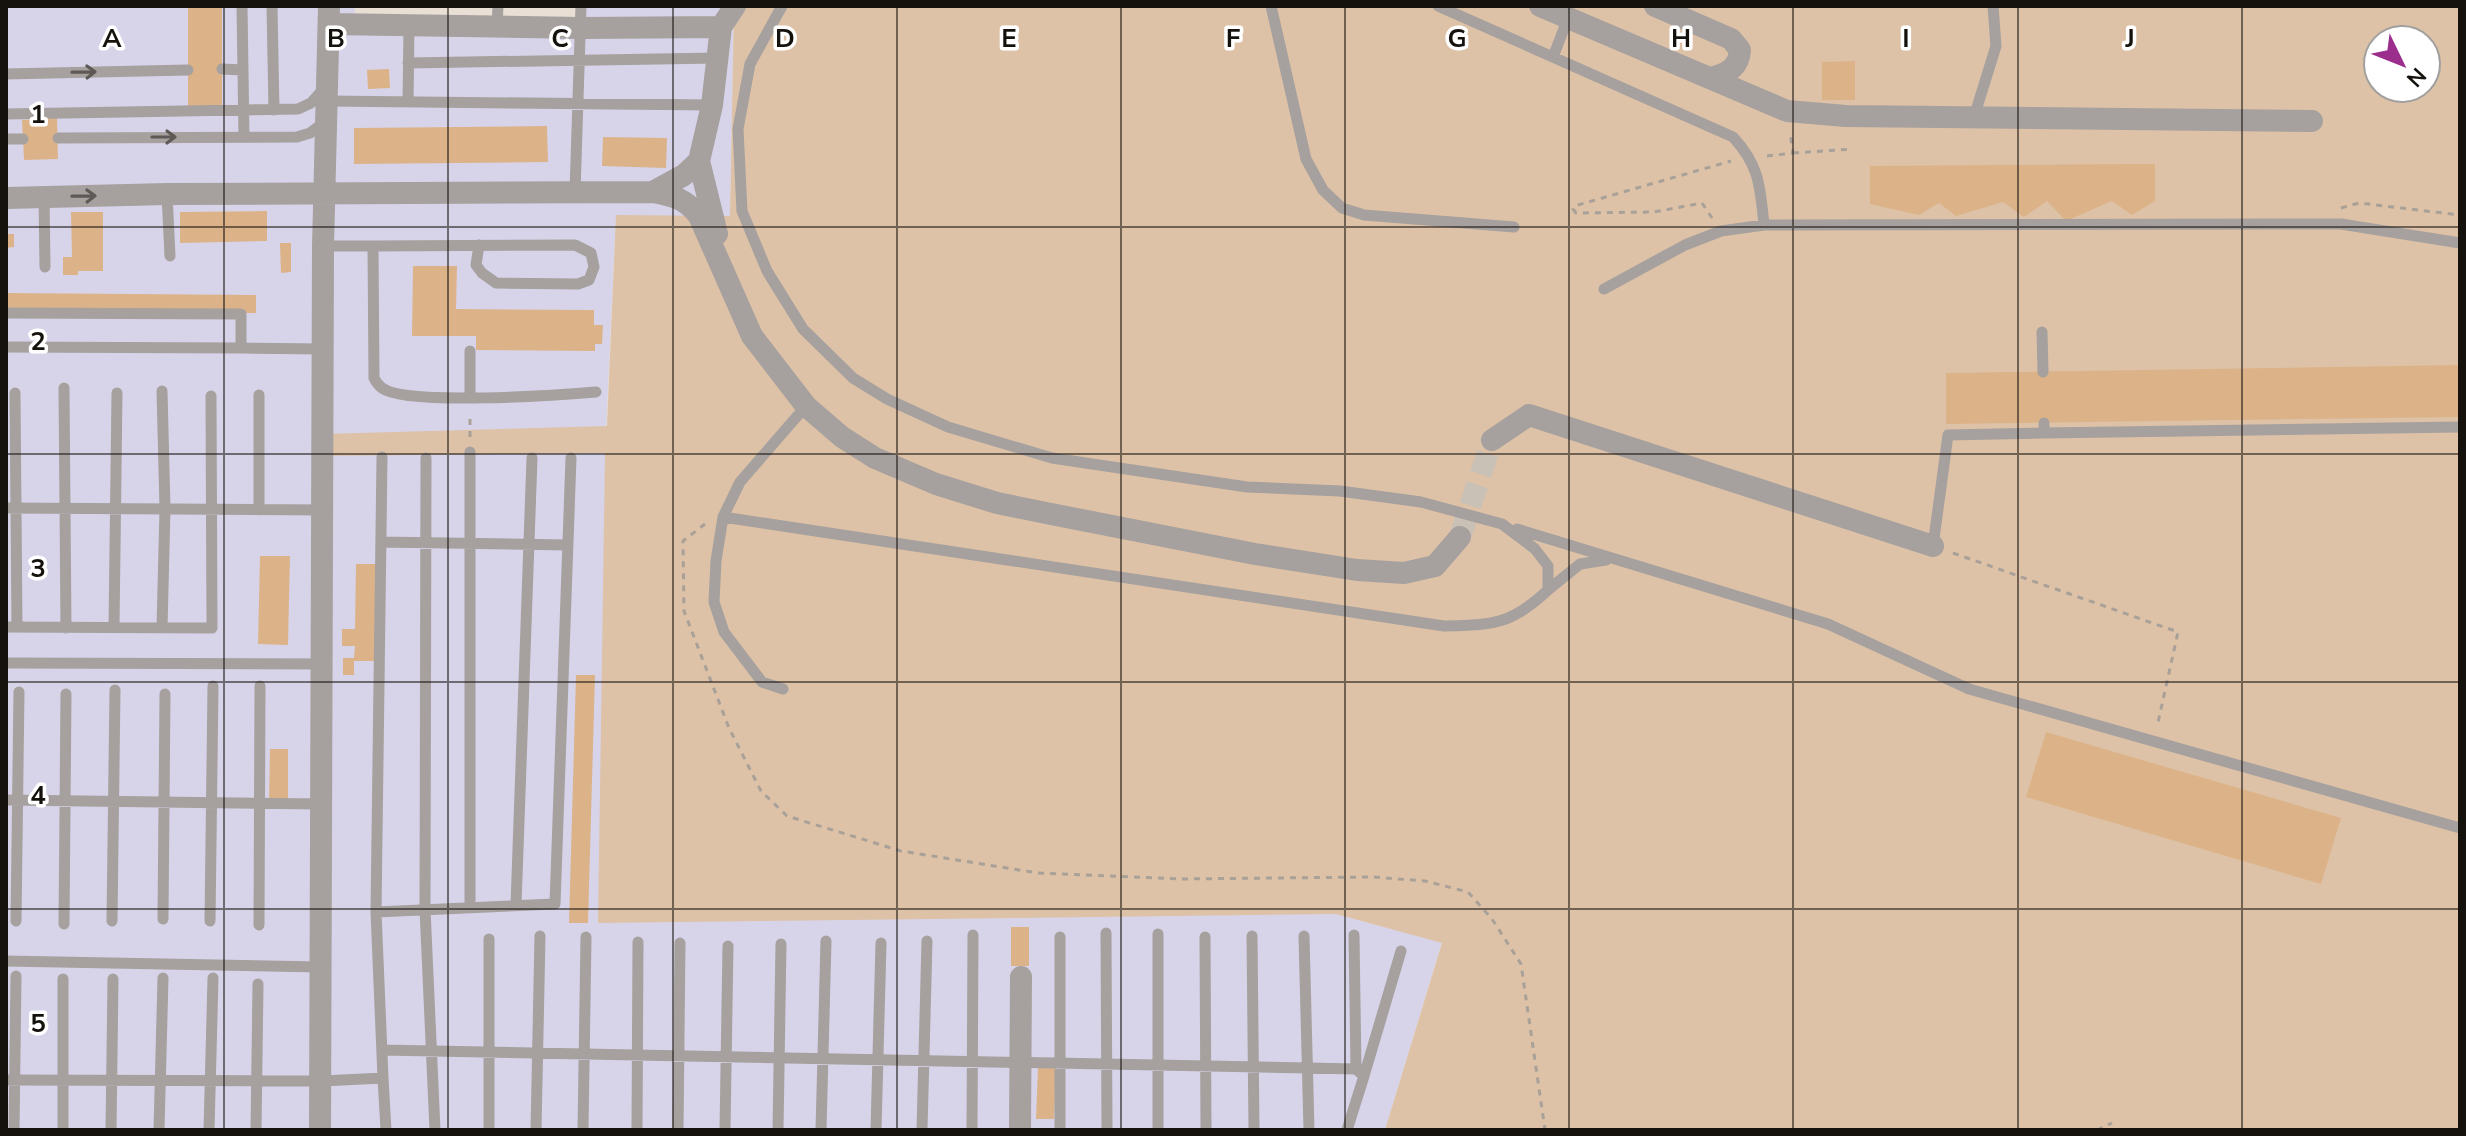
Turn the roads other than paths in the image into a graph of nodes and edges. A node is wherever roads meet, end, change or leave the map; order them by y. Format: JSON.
{"nodes":[{"id":1,"x":242,"y":6,"type":"edge"},
{"id":2,"x":272,"y":6,"type":"edge"},
{"id":3,"x":735,"y":6,"type":"edge"},
{"id":4,"x":782,"y":6,"type":"edge"},
{"id":5,"x":1271,"y":6,"type":"edge"},
{"id":6,"x":1438,"y":6,"type":"edge"},
{"id":7,"x":1540,"y":6,"type":"edge"},
{"id":8,"x":1655,"y":6,"type":"edge"},
{"id":9,"x":1993,"y":6,"type":"edge"},
{"id":10,"x":329,"y":15,"type":"edge"},
{"id":11,"x":498,"y":17,"type":"edge"},
{"id":12,"x":581,"y":17,"type":"edge"},
{"id":13,"x":1568,"y":18,"type":"junction"},
{"id":14,"x":409,"y":26,"type":"junction"},
{"id":15,"x":721,"y":27,"type":"junction"},
{"id":16,"x":1553,"y":57,"type":"junction"},
{"id":17,"x":717,"y":58,"type":"junction"},
{"id":18,"x":578,"y":61,"type":"junction"},
{"id":19,"x":408,"y":63,"type":"junction"},
{"id":20,"x":222,"y":69,"type":"dead end"},
{"id":21,"x":188,"y":70,"type":"dead end"},
{"id":22,"x":243,"y":70,"type":"junction"},
{"id":23,"x":6,"y":74,"type":"edge"},
{"id":24,"x":1709,"y":78,"type":"junction"},
{"id":25,"x":327,"y":101,"type":"junction"},
{"id":26,"x":408,"y":102,"type":"junction"},
{"id":27,"x":577,"y":104,"type":"junction"},
{"id":28,"x":712,"y":105,"type":"junction"},
{"id":29,"x":244,"y":110,"type":"junction"},
{"id":30,"x":274,"y":110,"type":"junction"},
{"id":31,"x":6,"y":114,"type":"edge"},
{"id":32,"x":1974,"y":117,"type":"junction"},
{"id":33,"x":2312,"y":121,"type":"dead end"},
{"id":34,"x":244,"y":137,"type":"junction"},
{"id":35,"x":58,"y":138,"type":"dead end"},
{"id":36,"x":6,"y":139,"type":"edge"},
{"id":37,"x":23,"y":139,"type":"dead end"},
{"id":38,"x":699,"y":161,"type":"junction"},
{"id":39,"x":575,"y":192,"type":"junction"},
{"id":40,"x":653,"y":192,"type":"junction"},
{"id":41,"x":326,"y":193,"type":"junction"},
{"id":42,"x":167,"y":194,"type":"junction"},
{"id":43,"x":44,"y":197,"type":"junction"},
{"id":44,"x":6,"y":198,"type":"edge"},
{"id":45,"x":1764,"y":225,"type":"junction"},
{"id":46,"x":1514,"y":227,"type":"dead end"},
{"id":47,"x":2460,"y":243,"type":"edge"},
{"id":48,"x":479,"y":245,"type":"junction"},
{"id":49,"x":323,"y":246,"type":"junction"},
{"id":50,"x":373,"y":246,"type":"junction"},
{"id":51,"x":170,"y":256,"type":"dead end"},
{"id":52,"x":719,"y":259,"type":"junction"},
{"id":53,"x":45,"y":267,"type":"dead end"},
{"id":54,"x":1604,"y":289,"type":"dead end"},
{"id":55,"x":6,"y":313,"type":"edge"},
{"id":56,"x":2042,"y":332,"type":"dead end"},
{"id":57,"x":6,"y":347,"type":"edge"},
{"id":58,"x":241,"y":348,"type":"junction"},
{"id":59,"x":323,"y":349,"type":"junction"},
{"id":60,"x":470,"y":351,"type":"dead end"},
{"id":61,"x":2043,"y":372,"type":"dead end"},
{"id":62,"x":64,"y":388,"type":"dead end"},
{"id":63,"x":162,"y":391,"type":"dead end"},
{"id":64,"x":596,"y":392,"type":"dead end"},
{"id":65,"x":15,"y":393,"type":"dead end"},
{"id":66,"x":117,"y":393,"type":"dead end"},
{"id":67,"x":259,"y":395,"type":"dead end"},
{"id":68,"x":211,"y":396,"type":"dead end"},
{"id":69,"x":470,"y":397,"type":"junction"},
{"id":70,"x":806,"y":406,"type":"junction"},
{"id":71,"x":2460,"y":427,"type":"edge"},
{"id":72,"x":1492,"y":440,"type":"tunnel mouth"},
{"id":73,"x":470,"y":452,"type":"dead end"},
{"id":74,"x":382,"y":457,"type":"dead end"},
{"id":75,"x":426,"y":458,"type":"dead end"},
{"id":76,"x":532,"y":458,"type":"dead end"},
{"id":77,"x":571,"y":458,"type":"dead end"},
{"id":78,"x":11,"y":508,"type":"edge"},
{"id":79,"x":65,"y":508,"type":"junction"},
{"id":80,"x":115,"y":509,"type":"junction"},
{"id":81,"x":165,"y":509,"type":"junction"},
{"id":82,"x":211,"y":510,"type":"junction"},
{"id":83,"x":259,"y":510,"type":"junction"},
{"id":84,"x":323,"y":510,"type":"junction"},
{"id":85,"x":723,"y":517,"type":"junction"},
{"id":86,"x":1502,"y":524,"type":"junction"},
{"id":87,"x":1460,"y":537,"type":"tunnel mouth"},
{"id":88,"x":381,"y":542,"type":"junction"},
{"id":89,"x":470,"y":543,"type":"junction"},
{"id":90,"x":529,"y":544,"type":"junction"},
{"id":91,"x":568,"y":545,"type":"junction"},
{"id":92,"x":1933,"y":546,"type":"joint"},
{"id":93,"x":1610,"y":559,"type":"junction"},
{"id":94,"x":1548,"y":590,"type":"junction"},
{"id":95,"x":11,"y":627,"type":"edge"},
{"id":96,"x":114,"y":627,"type":"junction"},
{"id":97,"x":66,"y":628,"type":"junction"},
{"id":98,"x":162,"y":628,"type":"junction"},
{"id":99,"x":6,"y":663,"type":"edge"},
{"id":100,"x":323,"y":664,"type":"junction"},
{"id":101,"x":213,"y":686,"type":"dead end"},
{"id":102,"x":260,"y":686,"type":"dead end"},
{"id":103,"x":783,"y":689,"type":"dead end"},
{"id":104,"x":115,"y":690,"type":"dead end"},
{"id":105,"x":19,"y":692,"type":"dead end"},
{"id":106,"x":66,"y":694,"type":"dead end"},
{"id":107,"x":165,"y":694,"type":"dead end"},
{"id":108,"x":12,"y":800,"type":"edge"},
{"id":109,"x":65,"y":801,"type":"junction"},
{"id":110,"x":113,"y":801,"type":"junction"},
{"id":111,"x":164,"y":802,"type":"junction"},
{"id":112,"x":212,"y":803,"type":"junction"},
{"id":113,"x":260,"y":803,"type":"junction"},
{"id":114,"x":321,"y":804,"type":"junction"},
{"id":115,"x":2460,"y":828,"type":"edge"},
{"id":116,"x":516,"y":905,"type":"junction"},
{"id":117,"x":470,"y":906,"type":"junction"},
{"id":118,"x":425,"y":909,"type":"junction"},
{"id":119,"x":376,"y":912,"type":"junction"},
{"id":120,"x":163,"y":919,"type":"dead end"},
{"id":121,"x":16,"y":921,"type":"dead end"},
{"id":122,"x":112,"y":921,"type":"dead end"},
{"id":123,"x":210,"y":921,"type":"dead end"},
{"id":124,"x":64,"y":924,"type":"dead end"},
{"id":125,"x":259,"y":925,"type":"dead end"},
{"id":126,"x":1106,"y":933,"type":"dead end"},
{"id":127,"x":1158,"y":934,"type":"dead end"},
{"id":128,"x":973,"y":935,"type":"dead end"},
{"id":129,"x":1354,"y":935,"type":"dead end"},
{"id":130,"x":540,"y":936,"type":"dead end"},
{"id":131,"x":1252,"y":936,"type":"dead end"},
{"id":132,"x":1304,"y":936,"type":"dead end"},
{"id":133,"x":586,"y":937,"type":"dead end"},
{"id":134,"x":1060,"y":937,"type":"dead end"},
{"id":135,"x":1205,"y":937,"type":"dead end"},
{"id":136,"x":489,"y":939,"type":"dead end"},
{"id":137,"x":826,"y":941,"type":"dead end"},
{"id":138,"x":927,"y":941,"type":"dead end"},
{"id":139,"x":638,"y":942,"type":"dead end"},
{"id":140,"x":680,"y":943,"type":"dead end"},
{"id":141,"x":881,"y":943,"type":"dead end"},
{"id":142,"x":781,"y":944,"type":"dead end"},
{"id":143,"x":728,"y":946,"type":"dead end"},
{"id":144,"x":1401,"y":951,"type":"dead end"},
{"id":145,"x":6,"y":961,"type":"edge"},
{"id":146,"x":322,"y":967,"type":"junction"},
{"id":147,"x":16,"y":976,"type":"dead end"},
{"id":148,"x":1021,"y":977,"type":"dead end"},
{"id":149,"x":163,"y":978,"type":"dead end"},
{"id":150,"x":213,"y":978,"type":"dead end"},
{"id":151,"x":63,"y":979,"type":"dead end"},
{"id":152,"x":113,"y":979,"type":"dead end"},
{"id":153,"x":258,"y":984,"type":"dead end"},
{"id":154,"x":382,"y":1050,"type":"junction"},
{"id":155,"x":431,"y":1050,"type":"junction"},
{"id":156,"x":489,"y":1051,"type":"junction"},
{"id":157,"x":537,"y":1052,"type":"junction"},
{"id":158,"x":584,"y":1053,"type":"junction"},
{"id":159,"x":638,"y":1053,"type":"junction"},
{"id":160,"x":679,"y":1054,"type":"junction"},
{"id":161,"x":726,"y":1055,"type":"junction"},
{"id":162,"x":779,"y":1056,"type":"junction"},
{"id":163,"x":823,"y":1057,"type":"junction"},
{"id":164,"x":878,"y":1058,"type":"junction"},
{"id":165,"x":924,"y":1059,"type":"junction"},
{"id":166,"x":972,"y":1060,"type":"junction"},
{"id":167,"x":1022,"y":1061,"type":"junction"},
{"id":168,"x":1060,"y":1062,"type":"junction"},
{"id":169,"x":1107,"y":1063,"type":"junction"},
{"id":170,"x":1158,"y":1064,"type":"junction"},
{"id":171,"x":1206,"y":1066,"type":"junction"},
{"id":172,"x":1253,"y":1067,"type":"junction"},
{"id":173,"x":1308,"y":1068,"type":"junction"},
{"id":174,"x":1360,"y":1072,"type":"junction"},
{"id":175,"x":383,"y":1078,"type":"junction"},
{"id":176,"x":10,"y":1080,"type":"edge"},
{"id":177,"x":63,"y":1080,"type":"junction"},
{"id":178,"x":112,"y":1080,"type":"junction"},
{"id":179,"x":160,"y":1080,"type":"junction"},
{"id":180,"x":210,"y":1080,"type":"junction"},
{"id":181,"x":257,"y":1081,"type":"junction"},
{"id":182,"x":322,"y":1081,"type":"junction"},
{"id":183,"x":14,"y":1130,"type":"edge"},
{"id":184,"x":63,"y":1130,"type":"edge"},
{"id":185,"x":111,"y":1130,"type":"edge"},
{"id":186,"x":159,"y":1130,"type":"edge"},
{"id":187,"x":209,"y":1130,"type":"edge"},
{"id":188,"x":256,"y":1130,"type":"edge"},
{"id":189,"x":320,"y":1130,"type":"edge"},
{"id":190,"x":386,"y":1130,"type":"edge"},
{"id":191,"x":435,"y":1130,"type":"edge"},
{"id":192,"x":489,"y":1130,"type":"edge"},
{"id":193,"x":536,"y":1130,"type":"edge"},
{"id":194,"x":583,"y":1130,"type":"edge"},
{"id":195,"x":637,"y":1130,"type":"edge"},
{"id":196,"x":678,"y":1130,"type":"edge"},
{"id":197,"x":725,"y":1130,"type":"edge"},
{"id":198,"x":778,"y":1130,"type":"edge"},
{"id":199,"x":821,"y":1130,"type":"edge"},
{"id":200,"x":876,"y":1130,"type":"edge"},
{"id":201,"x":922,"y":1130,"type":"edge"},
{"id":202,"x":972,"y":1130,"type":"edge"},
{"id":203,"x":1020,"y":1130,"type":"edge"},
{"id":204,"x":1060,"y":1130,"type":"edge"},
{"id":205,"x":1107,"y":1130,"type":"edge"},
{"id":206,"x":1158,"y":1130,"type":"edge"},
{"id":207,"x":1206,"y":1130,"type":"edge"},
{"id":208,"x":1254,"y":1130,"type":"edge"},
{"id":209,"x":1309,"y":1130,"type":"edge"},
{"id":210,"x":1347,"y":1130,"type":"edge"}],
"edges":[{"from":1,"to":22,"type":"lane"},
{"from":2,"to":30,"type":"lane"},
{"from":3,"to":15,"type":"street"},
{"from":4,"to":86,"type":"lane"},
{"from":5,"to":46,"type":"lane"},
{"from":6,"to":16,"type":"lane"},
{"from":7,"to":13,"type":"street"},
{"from":8,"to":24,"type":"street"},
{"from":9,"to":32,"type":"lane"},
{"from":10,"to":14,"type":"street"},
{"from":10,"to":25,"type":"street"},
{"from":11,"to":12,"type":"street"},
{"from":11,"to":14,"type":"street"},
{"from":12,"to":15,"type":"street"},
{"from":12,"to":18,"type":"lane"},
{"from":13,"to":16,"type":"lane"},
{"from":13,"to":24,"type":"street"},
{"from":14,"to":19,"type":"lane"},
{"from":15,"to":17,"type":"street"},
{"from":16,"to":45,"type":"lane"},
{"from":17,"to":18,"type":"lane"},
{"from":17,"to":28,"type":"street"},
{"from":18,"to":19,"type":"lane"},
{"from":18,"to":27,"type":"lane"},
{"from":19,"to":26,"type":"lane"},
{"from":20,"to":22,"type":"lane"},
{"from":23,"to":21,"type":"lane","one_way":true},
{"from":22,"to":29,"type":"lane"},
{"from":24,"to":32,"type":"street"},
{"from":25,"to":26,"type":"lane"},
{"from":25,"to":30,"type":"lane"},
{"from":25,"to":34,"type":"lane"},
{"from":25,"to":41,"type":"street"},
{"from":26,"to":27,"type":"lane"},
{"from":27,"to":28,"type":"lane"},
{"from":27,"to":39,"type":"lane"},
{"from":28,"to":38,"type":"street"},
{"from":29,"to":30,"type":"lane"},
{"from":29,"to":31,"type":"lane"},
{"from":29,"to":34,"type":"lane"},
{"from":32,"to":33,"type":"street"},
{"from":35,"to":34,"type":"lane","one_way":true},
{"from":36,"to":37,"type":"lane"},
{"from":38,"to":40,"type":"street"},
{"from":38,"to":52,"type":"street"},
{"from":39,"to":40,"type":"street"},
{"from":39,"to":41,"type":"street"},
{"from":40,"to":52,"type":"street"},
{"from":41,"to":42,"type":"street"},
{"from":41,"to":49,"type":"street"},
{"from":43,"to":42,"type":"street","one_way":true},
{"from":42,"to":51,"type":"lane"},
{"from":43,"to":44,"type":"street"},
{"from":43,"to":53,"type":"lane"},
{"from":45,"to":47,"type":"lane"},
{"from":45,"to":54,"type":"lane"},
{"from":48,"to":48,"type":"lane"},
{"from":48,"to":50,"type":"lane"},
{"from":49,"to":50,"type":"lane"},
{"from":49,"to":59,"type":"street"},
{"from":50,"to":69,"type":"lane"},
{"from":52,"to":70,"type":"street"},
{"from":55,"to":58,"type":"lane"},
{"from":56,"to":61,"type":"lane"},
{"from":57,"to":58,"type":"lane"},
{"from":58,"to":59,"type":"lane"},
{"from":59,"to":84,"type":"street"},
{"from":60,"to":69,"type":"lane"},
{"from":62,"to":79,"type":"lane"},
{"from":63,"to":81,"type":"lane"},
{"from":64,"to":69,"type":"lane"},
{"from":65,"to":78,"type":"lane"},
{"from":66,"to":80,"type":"lane"},
{"from":67,"to":83,"type":"lane"},
{"from":68,"to":82,"type":"lane"},
{"from":70,"to":85,"type":"lane"},
{"from":70,"to":87,"type":"street"},
{"from":71,"to":92,"type":"lane"},
{"from":72,"to":92,"type":"street"},
{"from":73,"to":89,"type":"lane"},
{"from":74,"to":88,"type":"lane"},
{"from":75,"to":118,"type":"lane"},
{"from":76,"to":90,"type":"lane"},
{"from":77,"to":91,"type":"lane"},
{"from":78,"to":79,"type":"lane"},
{"from":78,"to":95,"type":"lane"},
{"from":79,"to":80,"type":"lane"},
{"from":79,"to":97,"type":"lane"},
{"from":80,"to":81,"type":"lane"},
{"from":80,"to":96,"type":"lane"},
{"from":81,"to":82,"type":"lane"},
{"from":81,"to":98,"type":"lane"},
{"from":82,"to":83,"type":"lane"},
{"from":82,"to":98,"type":"lane"},
{"from":83,"to":84,"type":"lane"},
{"from":84,"to":100,"type":"street"},
{"from":85,"to":94,"type":"lane"},
{"from":85,"to":103,"type":"lane"},
{"from":86,"to":93,"type":"lane"},
{"from":86,"to":94,"type":"lane"},
{"from":88,"to":89,"type":"lane"},
{"from":88,"to":119,"type":"lane"},
{"from":89,"to":90,"type":"lane"},
{"from":89,"to":117,"type":"lane"},
{"from":90,"to":91,"type":"lane"},
{"from":90,"to":116,"type":"lane"},
{"from":91,"to":116,"type":"lane"},
{"from":93,"to":94,"type":"lane"},
{"from":93,"to":115,"type":"lane"},
{"from":95,"to":97,"type":"lane"},
{"from":96,"to":97,"type":"lane"},
{"from":96,"to":98,"type":"lane"},
{"from":99,"to":100,"type":"lane"},
{"from":100,"to":114,"type":"street"},
{"from":101,"to":112,"type":"lane"},
{"from":102,"to":113,"type":"lane"},
{"from":104,"to":110,"type":"lane"},
{"from":105,"to":108,"type":"lane"},
{"from":106,"to":109,"type":"lane"},
{"from":107,"to":111,"type":"lane"},
{"from":108,"to":109,"type":"lane"},
{"from":108,"to":121,"type":"lane"},
{"from":109,"to":110,"type":"lane"},
{"from":109,"to":124,"type":"lane"},
{"from":110,"to":111,"type":"lane"},
{"from":110,"to":122,"type":"lane"},
{"from":111,"to":112,"type":"lane"},
{"from":111,"to":120,"type":"lane"},
{"from":112,"to":113,"type":"lane"},
{"from":112,"to":123,"type":"lane"},
{"from":113,"to":114,"type":"lane"},
{"from":113,"to":125,"type":"lane"},
{"from":114,"to":146,"type":"street"},
{"from":116,"to":117,"type":"lane"},
{"from":117,"to":118,"type":"lane"},
{"from":118,"to":119,"type":"lane"},
{"from":118,"to":155,"type":"lane"},
{"from":119,"to":154,"type":"lane"},
{"from":126,"to":169,"type":"lane"},
{"from":127,"to":170,"type":"lane"},
{"from":128,"to":166,"type":"lane"},
{"from":129,"to":174,"type":"lane"},
{"from":130,"to":157,"type":"lane"},
{"from":131,"to":172,"type":"lane"},
{"from":132,"to":173,"type":"lane"},
{"from":133,"to":158,"type":"lane"},
{"from":134,"to":168,"type":"lane"},
{"from":135,"to":171,"type":"lane"},
{"from":136,"to":156,"type":"lane"},
{"from":137,"to":163,"type":"lane"},
{"from":138,"to":165,"type":"lane"},
{"from":139,"to":159,"type":"lane"},
{"from":140,"to":160,"type":"lane"},
{"from":141,"to":164,"type":"lane"},
{"from":142,"to":162,"type":"lane"},
{"from":143,"to":161,"type":"lane"},
{"from":144,"to":174,"type":"lane"},
{"from":145,"to":146,"type":"lane"},
{"from":146,"to":182,"type":"street"},
{"from":147,"to":176,"type":"lane"},
{"from":148,"to":167,"type":"street"},
{"from":149,"to":179,"type":"lane"},
{"from":150,"to":180,"type":"lane"},
{"from":151,"to":177,"type":"lane"},
{"from":152,"to":178,"type":"lane"},
{"from":153,"to":181,"type":"lane"},
{"from":154,"to":155,"type":"lane"},
{"from":154,"to":175,"type":"lane"},
{"from":155,"to":156,"type":"lane"},
{"from":155,"to":191,"type":"lane"},
{"from":156,"to":157,"type":"lane"},
{"from":156,"to":192,"type":"lane"},
{"from":157,"to":158,"type":"lane"},
{"from":157,"to":193,"type":"lane"},
{"from":158,"to":159,"type":"lane"},
{"from":158,"to":194,"type":"lane"},
{"from":159,"to":160,"type":"lane"},
{"from":159,"to":195,"type":"lane"},
{"from":160,"to":161,"type":"lane"},
{"from":160,"to":196,"type":"lane"},
{"from":161,"to":162,"type":"lane"},
{"from":161,"to":197,"type":"lane"},
{"from":162,"to":163,"type":"lane"},
{"from":162,"to":198,"type":"lane"},
{"from":163,"to":164,"type":"lane"},
{"from":163,"to":199,"type":"lane"},
{"from":164,"to":165,"type":"lane"},
{"from":164,"to":200,"type":"lane"},
{"from":165,"to":166,"type":"lane"},
{"from":165,"to":201,"type":"lane"},
{"from":166,"to":167,"type":"lane"},
{"from":166,"to":202,"type":"lane"},
{"from":167,"to":168,"type":"lane"},
{"from":167,"to":203,"type":"street"},
{"from":168,"to":169,"type":"lane"},
{"from":168,"to":204,"type":"lane"},
{"from":169,"to":170,"type":"lane"},
{"from":169,"to":205,"type":"lane"},
{"from":170,"to":171,"type":"lane"},
{"from":170,"to":206,"type":"lane"},
{"from":171,"to":172,"type":"lane"},
{"from":171,"to":207,"type":"lane"},
{"from":172,"to":173,"type":"lane"},
{"from":172,"to":208,"type":"lane"},
{"from":173,"to":174,"type":"lane"},
{"from":173,"to":209,"type":"lane"},
{"from":174,"to":210,"type":"lane"},
{"from":175,"to":182,"type":"lane"},
{"from":175,"to":190,"type":"lane"},
{"from":176,"to":177,"type":"lane"},
{"from":176,"to":183,"type":"lane"},
{"from":177,"to":178,"type":"lane"},
{"from":177,"to":184,"type":"lane"},
{"from":178,"to":179,"type":"lane"},
{"from":178,"to":185,"type":"lane"},
{"from":179,"to":180,"type":"lane"},
{"from":179,"to":186,"type":"lane"},
{"from":180,"to":181,"type":"lane"},
{"from":180,"to":187,"type":"lane"},
{"from":181,"to":182,"type":"lane"},
{"from":181,"to":188,"type":"lane"},
{"from":182,"to":189,"type":"street"}]}
